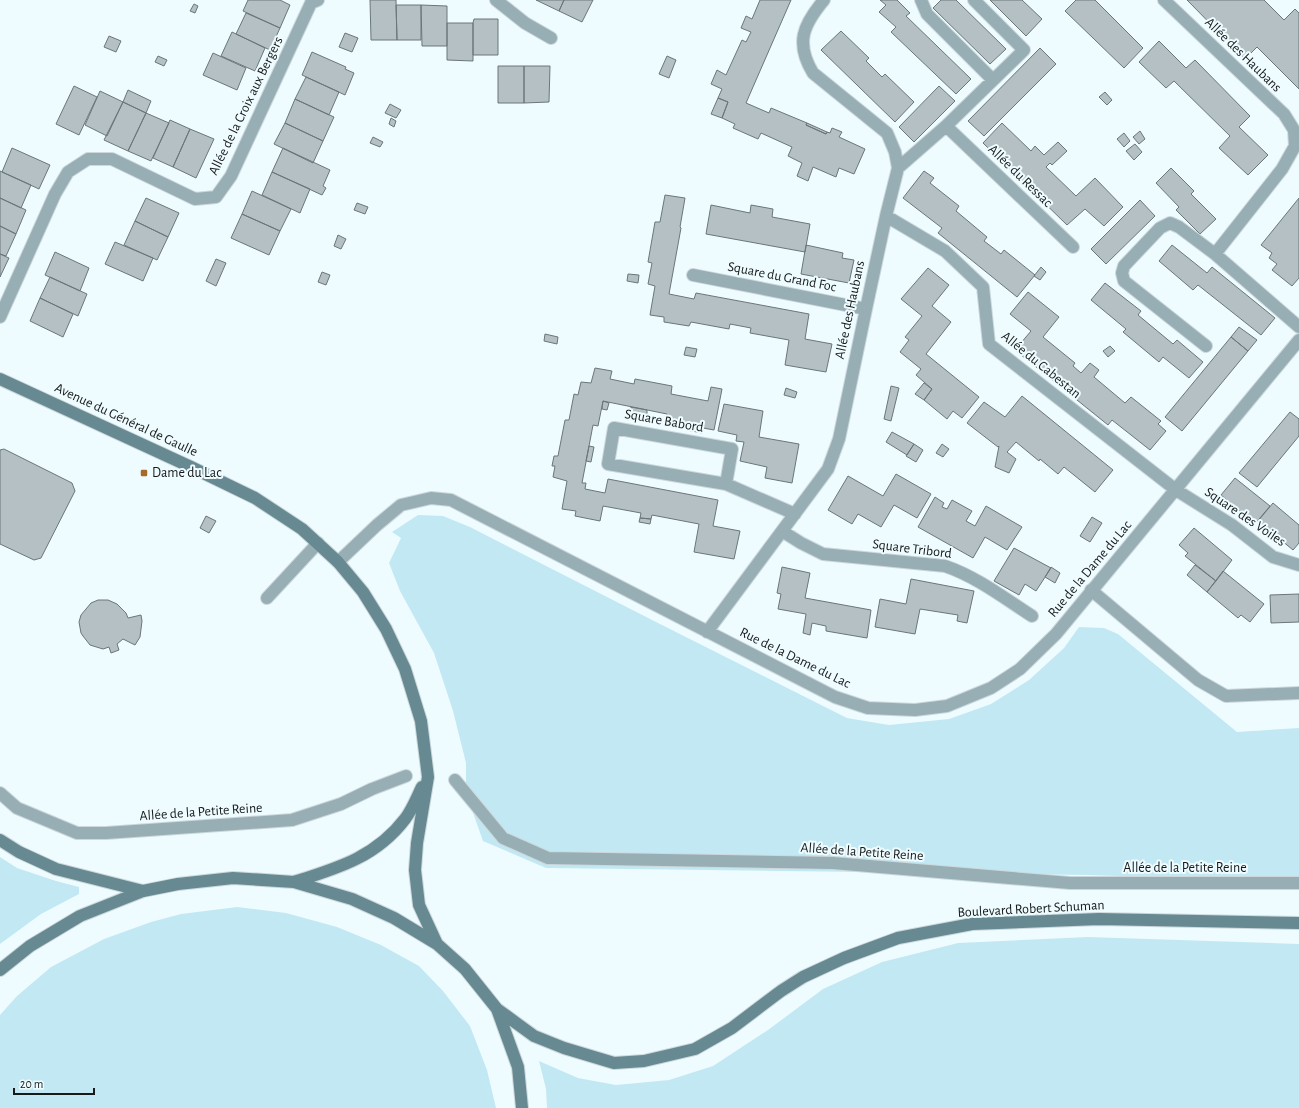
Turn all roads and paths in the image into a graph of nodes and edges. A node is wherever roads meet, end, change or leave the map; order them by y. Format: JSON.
{"nodes":[{"id":1,"x":318,"y":0,"type":"edge"},
{"id":2,"x":496,"y":0,"type":"edge"},
{"id":3,"x":824,"y":0,"type":"edge"},
{"id":4,"x":921,"y":0,"type":"edge"},
{"id":5,"x":974,"y":0,"type":"edge"},
{"id":6,"x":1164,"y":0,"type":"edge"},
{"id":7,"x":552,"y":38,"type":"dead end"},
{"id":8,"x":993,"y":80,"type":"junction"},
{"id":9,"x":946,"y":126,"type":"junction"},
{"id":10,"x":898,"y":168,"type":"junction"},
{"id":11,"x":886,"y":216,"type":"junction"},
{"id":12,"x":1073,"y":247,"type":"dead end"},
{"id":13,"x":1215,"y":254,"type":"junction"},
{"id":14,"x":693,"y":275,"type":"dead end"},
{"id":15,"x":866,"y":309,"type":"junction"},
{"id":16,"x":0,"y":317,"type":"edge"},
{"id":17,"x":1299,"y":327,"type":"edge"},
{"id":18,"x":1299,"y":340,"type":"edge"},
{"id":19,"x":1206,"y":346,"type":"dead end"},
{"id":20,"x":0,"y":379,"type":"edge"},
{"id":21,"x":726,"y":484,"type":"junction"},
{"id":22,"x":1176,"y":490,"type":"junction"},
{"id":23,"x":795,"y":514,"type":"junction"},
{"id":24,"x":782,"y":531,"type":"junction"},
{"id":25,"x":318,"y":543,"type":"junction"},
{"id":26,"x":338,"y":562,"type":"junction"},
{"id":27,"x":1299,"y":565,"type":"edge"},
{"id":28,"x":1092,"y":590,"type":"junction"},
{"id":29,"x":266,"y":598,"type":"dead end"},
{"id":30,"x":1032,"y":616,"type":"dead end"},
{"id":31,"x":708,"y":632,"type":"junction"},
{"id":32,"x":1299,"y":693,"type":"edge"},
{"id":33,"x":406,"y":776,"type":"dead end"},
{"id":34,"x":428,"y":777,"type":"junction"},
{"id":35,"x":455,"y":780,"type":"dead end"},
{"id":36,"x":0,"y":793,"type":"edge"},
{"id":37,"x":0,"y":840,"type":"edge"},
{"id":38,"x":294,"y":882,"type":"junction"},
{"id":39,"x":1299,"y":883,"type":"edge"},
{"id":40,"x":143,"y":891,"type":"junction"},
{"id":41,"x":1299,"y":923,"type":"edge"},
{"id":42,"x":437,"y":944,"type":"junction"},
{"id":43,"x":0,"y":970,"type":"edge"},
{"id":44,"x":497,"y":1009,"type":"junction"},
{"id":45,"x":522,"y":1108,"type":"edge"}],
"edges":[{"from":1,"to":16,"type":"street","name":"Allée de la Croix aux Bergers"},
{"from":2,"to":7,"type":"street"},
{"from":3,"to":10,"type":"street","name":"Allée des Haubans"},
{"from":4,"to":8,"type":"street"},
{"from":5,"to":8,"type":"street"},
{"from":6,"to":13,"type":"street","name":"Allée des Haubans"},
{"from":8,"to":9,"type":"street"},
{"from":9,"to":10,"type":"street"},
{"from":9,"to":12,"type":"street","name":"Allée du Ressac"},
{"from":10,"to":11,"type":"street","name":"Allée des Haubans"},
{"from":11,"to":15,"type":"street","name":"Allée des Haubans"},
{"from":11,"to":22,"type":"street","name":"Allée du Cabestan"},
{"from":13,"to":17,"type":"street"},
{"from":13,"to":19,"type":"street"},
{"from":14,"to":15,"type":"street","name":"Square du Grand Foc"},
{"from":15,"to":23,"type":"street","name":"Allée des Haubans"},
{"from":18,"to":22,"type":"street","name":"Rue de la Dame du Lac"},
{"from":20,"to":25,"type":"main road","name":"Avenue du Général de Gaulle"},
{"from":21,"to":21,"type":"street","name":"Square Babord"},
{"from":21,"to":23,"type":"street","name":"Square Babord"},
{"from":22,"to":27,"type":"street","name":"Square des Voiles"},
{"from":22,"to":28,"type":"street","name":"Rue de la Dame du Lac"},
{"from":23,"to":24,"type":"street","name":"Allée des Haubans"},
{"from":24,"to":30,"type":"street","name":"Square Tribord"},
{"from":24,"to":31,"type":"street","name":"Allée des Haubans"},
{"from":25,"to":26,"type":"main road","name":"Avenue du Général de Gaulle"},
{"from":25,"to":29,"type":"street"},
{"from":26,"to":31,"type":"street","name":"Rue de la Dame du Lac"},
{"from":26,"to":34,"type":"main road","name":"Avenue du Général de Gaulle"},
{"from":28,"to":31,"type":"street","name":"Rue de la Dame du Lac"},
{"from":28,"to":32,"type":"street"},
{"from":33,"to":36,"type":"street","name":"Allée de la Petite Reine"},
{"from":34,"to":38,"type":"main road"},
{"from":34,"to":42,"type":"main road","name":"Avenue du Général de Gaulle"},
{"from":35,"to":39,"type":"street","name":"Allée de la Petite Reine"},
{"from":37,"to":40,"type":"main road"},
{"from":38,"to":40,"type":"main road"},
{"from":38,"to":42,"type":"main road"},
{"from":40,"to":43,"type":"main road"},
{"from":41,"to":44,"type":"main road","name":"Boulevard Robert Schuman"},
{"from":42,"to":44,"type":"main road"},
{"from":44,"to":45,"type":"main road"}]}
